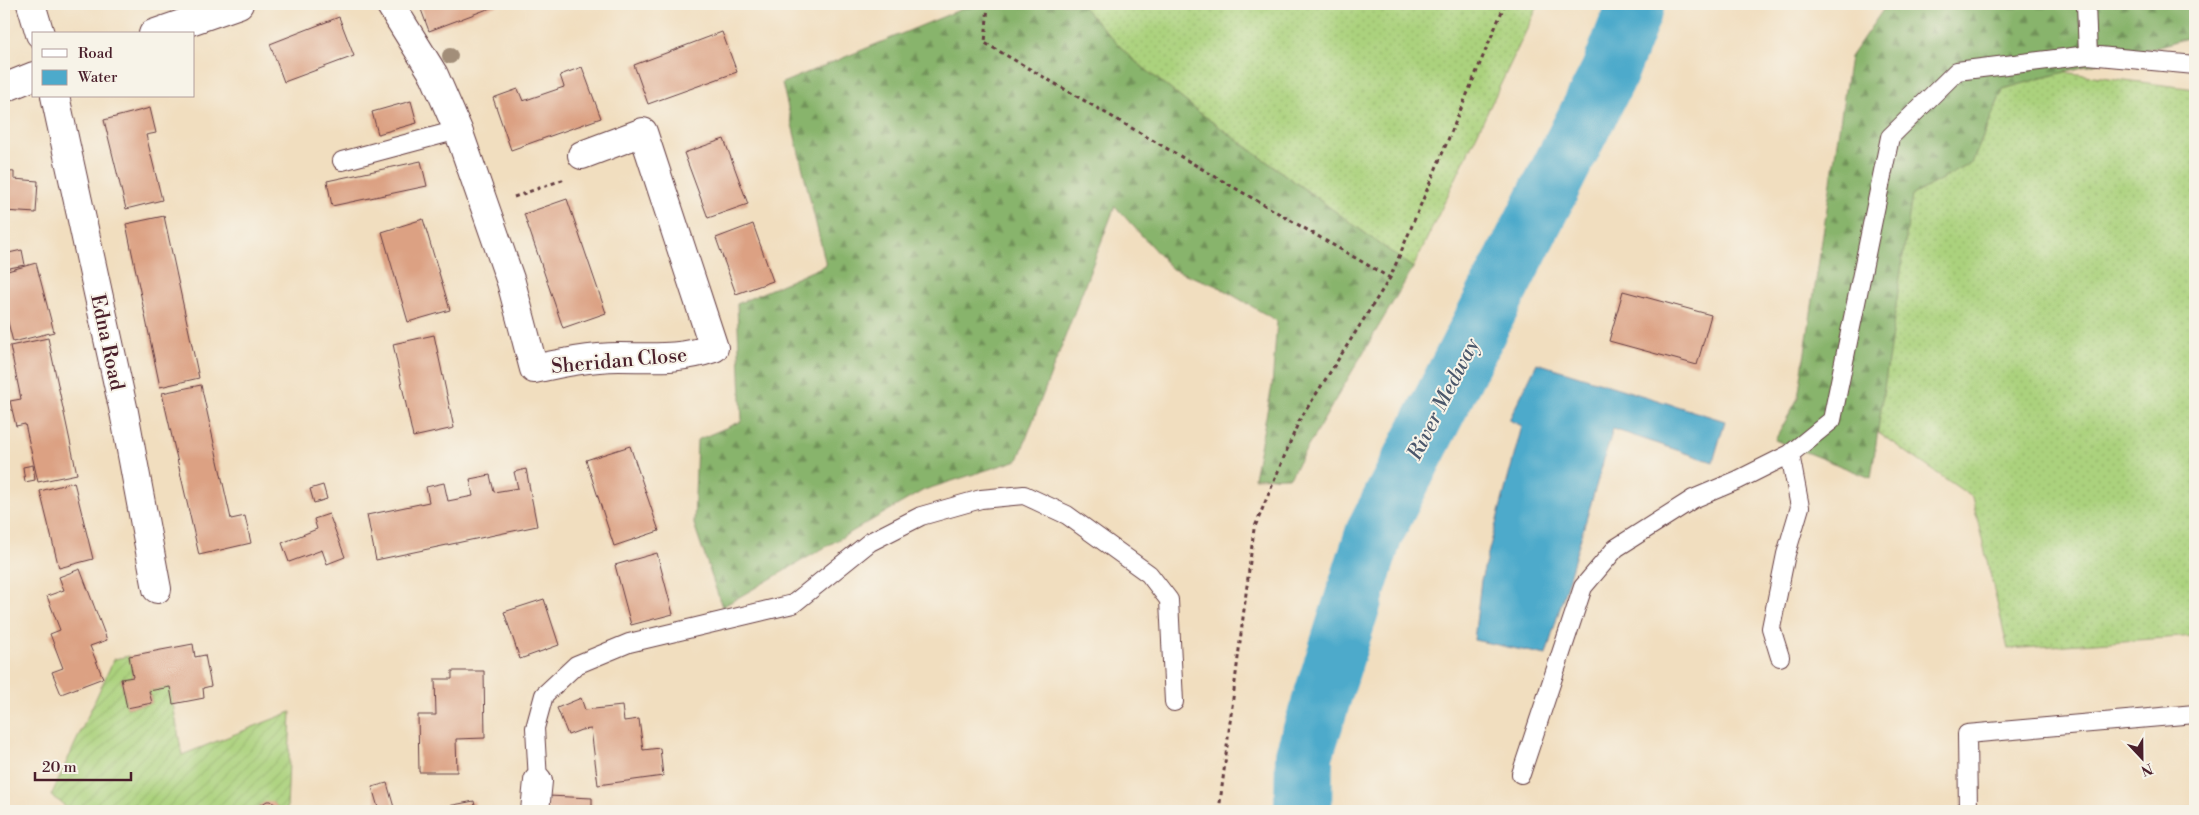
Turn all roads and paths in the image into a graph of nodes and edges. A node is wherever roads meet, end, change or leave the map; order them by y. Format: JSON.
{"nodes":[{"id":1,"x":31,"y":4,"type":"edge"},
{"id":2,"x":240,"y":4,"type":"edge"},
{"id":3,"x":390,"y":4,"type":"edge"},
{"id":4,"x":988,"y":4,"type":"edge"},
{"id":5,"x":1505,"y":4,"type":"edge"},
{"id":6,"x":2086,"y":4,"type":"edge"},
{"id":7,"x":39,"y":32,"type":"edge"},
{"id":8,"x":159,"y":32,"type":"edge"},
{"id":9,"x":2088,"y":55,"type":"junction"},
{"id":10,"x":2195,"y":66,"type":"edge"},
{"id":11,"x":32,"y":77,"type":"edge"},
{"id":12,"x":4,"y":88,"type":"edge"},
{"id":13,"x":55,"y":98,"type":"edge"},
{"id":14,"x":458,"y":130,"type":"junction"},
{"id":15,"x":582,"y":155,"type":"joint"},
{"id":16,"x":342,"y":161,"type":"dead end"},
{"id":17,"x":485,"y":208,"type":"junction"},
{"id":18,"x":1390,"y":278,"type":"junction"},
{"id":19,"x":1790,"y":454,"type":"junction"},
{"id":20,"x":157,"y":589,"type":"dead end"},
{"id":21,"x":1780,"y":657,"type":"dead end"},
{"id":22,"x":1174,"y":702,"type":"dead end"},
{"id":23,"x":2195,"y":714,"type":"edge"},
{"id":24,"x":1521,"y":774,"type":"dead end"},
{"id":25,"x":538,"y":781,"type":"joint"},
{"id":26,"x":535,"y":811,"type":"edge"},
{"id":27,"x":1219,"y":811,"type":"edge"},
{"id":28,"x":1968,"y":811,"type":"edge"}],
"edges":[{"from":1,"to":7,"type":"street"},
{"from":2,"to":8,"type":"street"},
{"from":3,"to":14,"type":"street","name":"Sheridan Close"},
{"from":4,"to":18,"type":"path"},
{"from":5,"to":18,"type":"path"},
{"from":6,"to":9,"type":"lane"},
{"from":9,"to":10,"type":"lane"},
{"from":9,"to":19,"type":"lane"},
{"from":11,"to":12,"type":"street"},
{"from":13,"to":20,"type":"street","name":"Edna Road"},
{"from":14,"to":16,"type":"lane"},
{"from":14,"to":17,"type":"street","name":"Sheridan Close"},
{"from":15,"to":17,"type":"path"},
{"from":15,"to":17,"type":"street","name":"Sheridan Close"},
{"from":18,"to":27,"type":"path"},
{"from":19,"to":21,"type":"lane"},
{"from":19,"to":24,"type":"lane"},
{"from":22,"to":25,"type":"lane"},
{"from":23,"to":28,"type":"lane"},
{"from":25,"to":26,"type":"street"}]}
